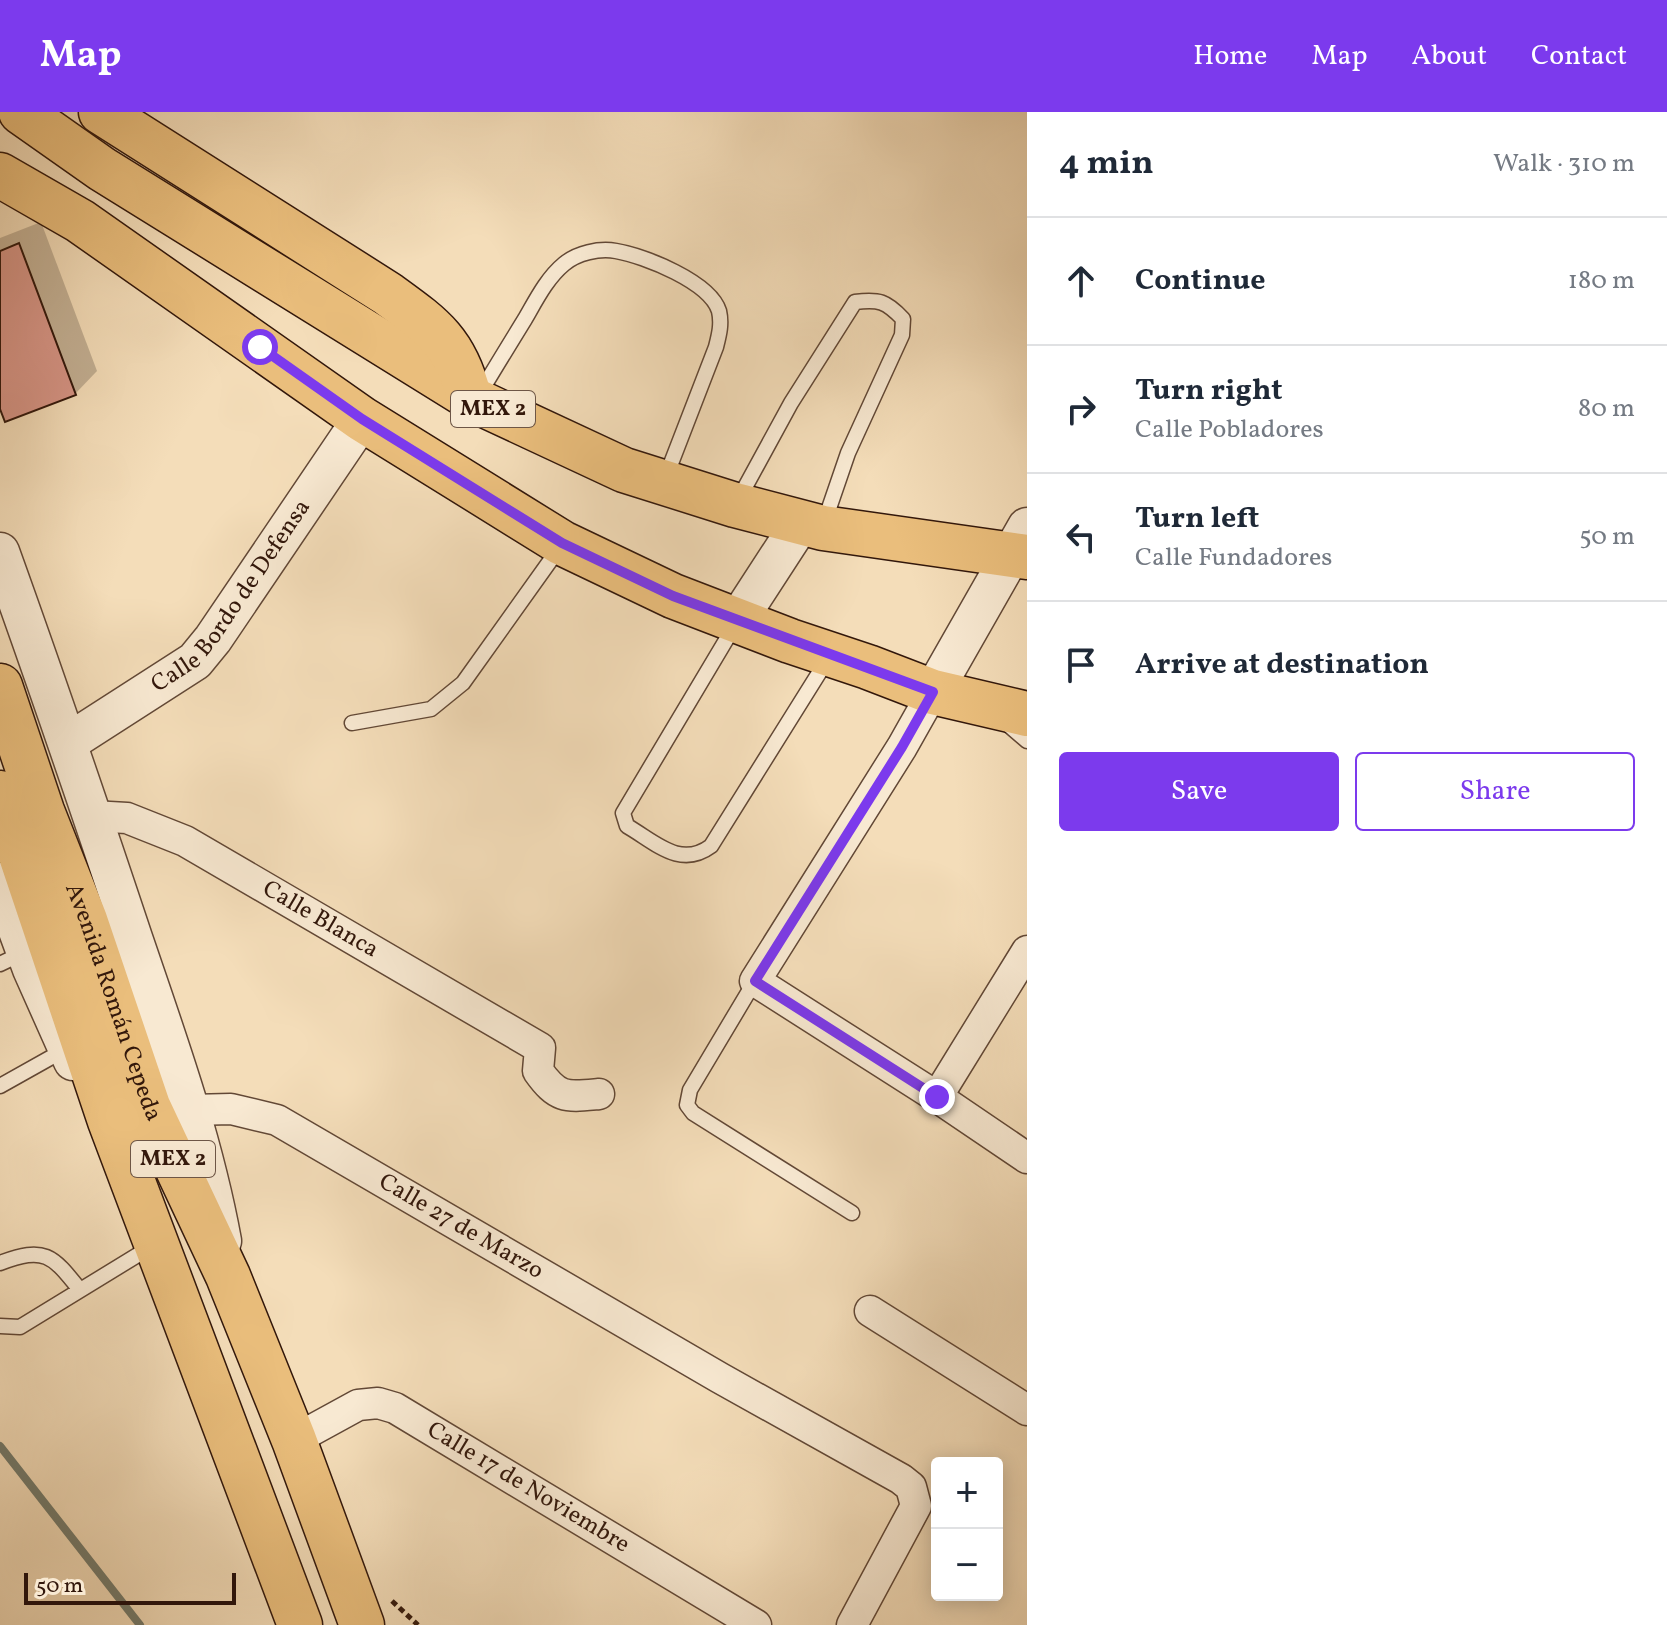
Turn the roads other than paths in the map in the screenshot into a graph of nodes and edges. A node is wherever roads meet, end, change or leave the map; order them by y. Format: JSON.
{"nodes":[{"id":1,"x":21,"y":112,"type":"edge"},
{"id":2,"x":101,"y":112,"type":"edge"},
{"id":3,"x":0,"y":175,"type":"edge"},
{"id":4,"x":472,"y":398,"type":"junction"},
{"id":5,"x":362,"y":419,"type":"junction"},
{"id":6,"x":663,"y":483,"type":"junction"},
{"id":7,"x":735,"y":505,"type":"junction"},
{"id":8,"x":813,"y":524,"type":"junction"},
{"id":9,"x":562,"y":543,"type":"junction"},
{"id":10,"x":1021,"y":546,"type":"edge"},
{"id":11,"x":0,"y":552,"type":"edge"},
{"id":12,"x":737,"y":621,"type":"junction"},
{"id":13,"x":830,"y":654,"type":"junction"},
{"id":14,"x":0,"y":686,"type":"edge"},
{"id":15,"x":933,"y":692,"type":"junction"},
{"id":16,"x":983,"y":705,"type":"junction"},
{"id":17,"x":1027,"y":714,"type":"edge"},
{"id":18,"x":352,"y":723,"type":"dead end"},
{"id":19,"x":1027,"y":741,"type":"edge"},
{"id":20,"x":69,"y":742,"type":"junction"},
{"id":21,"x":0,"y":793,"type":"edge"},
{"id":22,"x":92,"y":816,"type":"junction"},
{"id":23,"x":0,"y":882,"type":"edge"},
{"id":24,"x":1027,"y":951,"type":"edge"},
{"id":25,"x":13,"y":958,"type":"edge"},
{"id":26,"x":755,"y":981,"type":"junction"},
{"id":27,"x":67,"y":1048,"type":"junction"},
{"id":28,"x":0,"y":1086,"type":"edge"},
{"id":29,"x":599,"y":1094,"type":"dead end"},
{"id":30,"x":937,"y":1097,"type":"junction"},
{"id":31,"x":191,"y":1110,"type":"junction"},
{"id":32,"x":110,"y":1121,"type":"junction"},
{"id":33,"x":1027,"y":1158,"type":"edge"},
{"id":34,"x":852,"y":1213,"type":"dead end"},
{"id":35,"x":157,"y":1243,"type":"junction"},
{"id":36,"x":0,"y":1263,"type":"edge"},
{"id":37,"x":228,"y":1276,"type":"junction"},
{"id":38,"x":80,"y":1290,"type":"junction"},
{"id":39,"x":870,"y":1311,"type":"dead end"},
{"id":40,"x":0,"y":1326,"type":"edge"},
{"id":41,"x":1027,"y":1410,"type":"edge"},
{"id":42,"x":294,"y":1440,"type":"junction"},
{"id":43,"x":300,"y":1625,"type":"edge"},
{"id":44,"x":362,"y":1625,"type":"edge"},
{"id":45,"x":755,"y":1625,"type":"edge"},
{"id":46,"x":852,"y":1625,"type":"edge"}],
"edges":[{"from":1,"to":4,"type":"main road","number":"MEX 2"},
{"from":2,"to":4,"type":"main road","number":"MEX 2"},
{"from":3,"to":5,"type":"main road"},
{"from":4,"to":6,"type":"main road","number":"MEX 2"},
{"from":4,"to":6,"type":"lane"},
{"from":5,"to":9,"type":"main road"},
{"from":5,"to":20,"type":"street","name":"Calle Bordo de Defensa"},
{"from":6,"to":7,"type":"main road","number":"MEX 2"},
{"from":7,"to":8,"type":"main road","number":"MEX 2"},
{"from":7,"to":8,"type":"lane"},
{"from":8,"to":10,"type":"main road","number":"MEX 2"},
{"from":8,"to":12,"type":"street"},
{"from":9,"to":12,"type":"main road"},
{"from":9,"to":18,"type":"lane"},
{"from":10,"to":15,"type":"street"},
{"from":11,"to":20,"type":"street","number":"MEX 2"},
{"from":12,"to":13,"type":"main road"},
{"from":12,"to":13,"type":"lane"},
{"from":13,"to":15,"type":"main road"},
{"from":14,"to":37,"type":"main road","name":"Avenida Román Cepeda","number":"MEX 2"},
{"from":15,"to":16,"type":"main road"},
{"from":15,"to":26,"type":"street"},
{"from":16,"to":17,"type":"main road"},
{"from":16,"to":19,"type":"lane"},
{"from":20,"to":22,"type":"street","number":"MEX 2"},
{"from":21,"to":32,"type":"main road","name":"Avenida Román Cepeda","number":"MEX 2"},
{"from":22,"to":29,"type":"street","name":"Calle Blanca"},
{"from":22,"to":31,"type":"street","number":"MEX 2"},
{"from":23,"to":25,"type":"street","number":"MEX 2"},
{"from":24,"to":30,"type":"street"},
{"from":25,"to":27,"type":"street","number":"MEX 2"},
{"from":26,"to":30,"type":"street"},
{"from":26,"to":34,"type":"lane"},
{"from":27,"to":28,"type":"lane"},
{"from":27,"to":32,"type":"street","number":"MEX 2"},
{"from":30,"to":33,"type":"street"},
{"from":31,"to":37,"type":"street","number":"MEX 2"},
{"from":31,"to":46,"type":"street","name":"Calle 27 de Marzo"},
{"from":32,"to":35,"type":"main road","name":"Avenida Román Cepeda","number":"MEX 2"},
{"from":35,"to":38,"type":"lane"},
{"from":35,"to":43,"type":"main road","name":"Avenida Román Cepeda","number":"MEX 2"},
{"from":36,"to":38,"type":"lane"},
{"from":37,"to":42,"type":"main road","name":"Avenida Román Cepeda","number":"MEX 2"},
{"from":38,"to":40,"type":"lane"},
{"from":39,"to":41,"type":"street"},
{"from":42,"to":44,"type":"main road","name":"Avenida Román Cepeda","number":"MEX 2"},
{"from":42,"to":45,"type":"street","name":"Calle 17 de Noviembre"}]}
